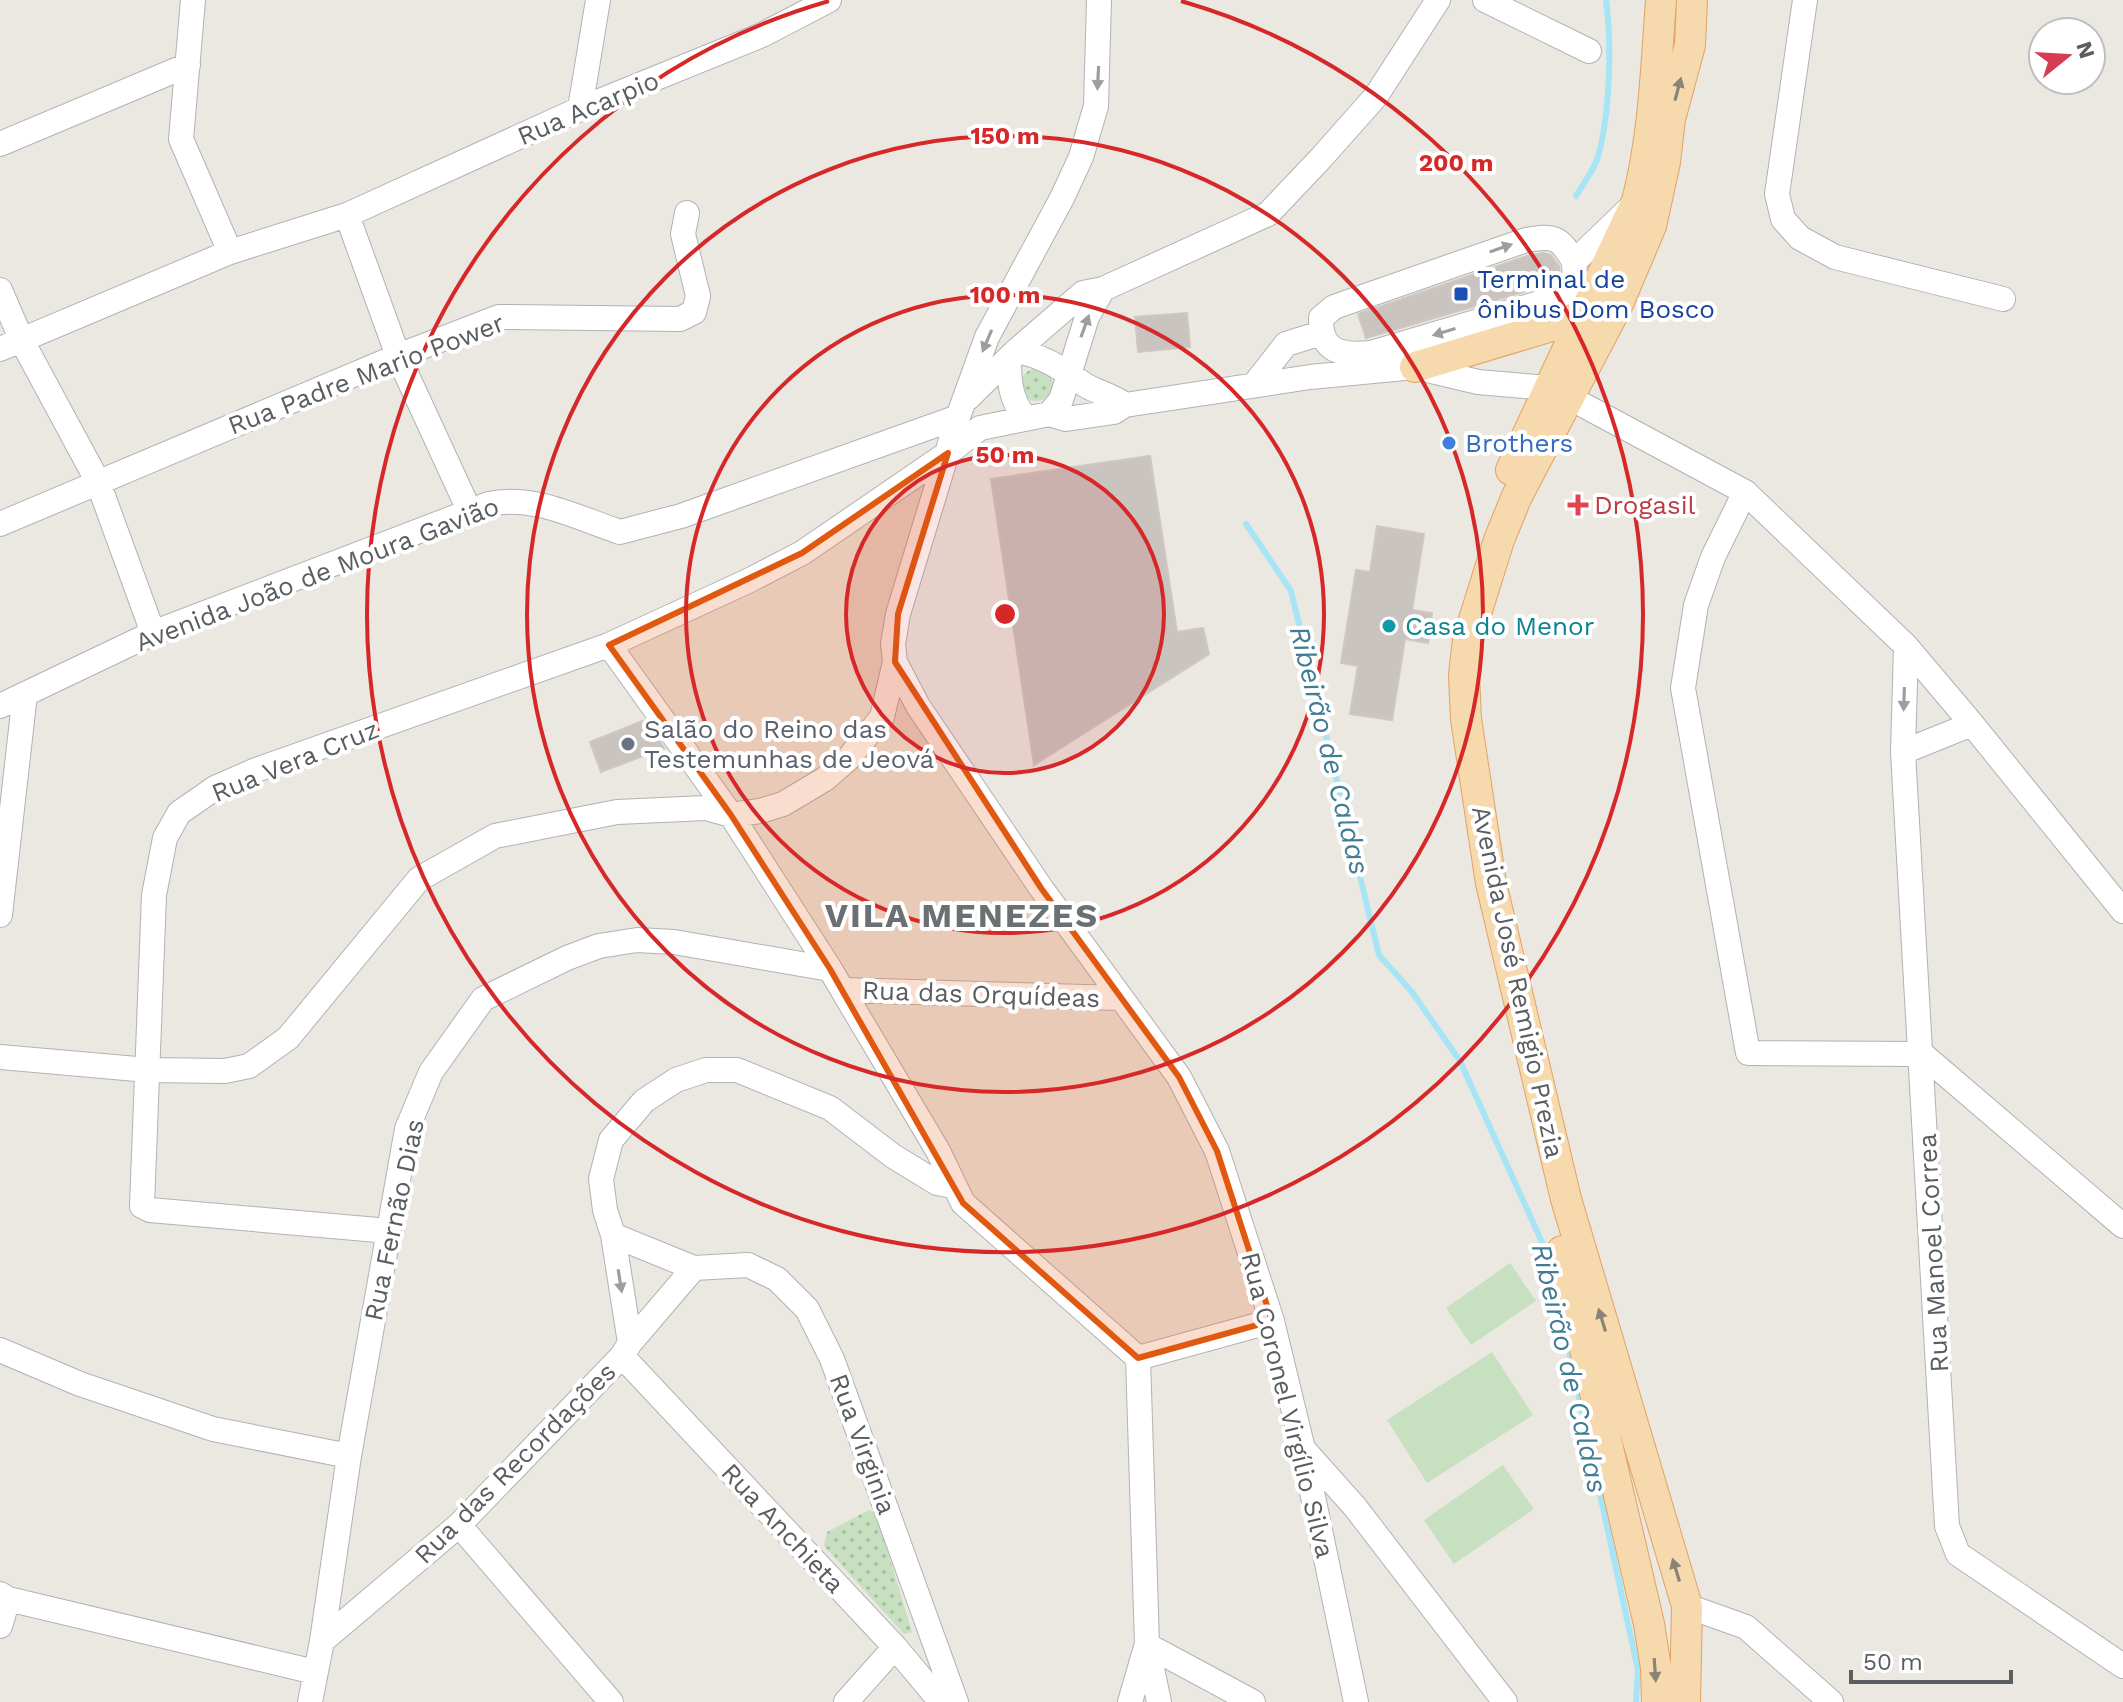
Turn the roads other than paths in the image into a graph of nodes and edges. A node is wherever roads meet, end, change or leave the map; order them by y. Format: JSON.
{"nodes":[{"id":1,"x":193,"y":0,"type":"edge"},
{"id":2,"x":598,"y":0,"type":"edge"},
{"id":3,"x":829,"y":0,"type":"edge"},
{"id":4,"x":1099,"y":0,"type":"edge"},
{"id":5,"x":1438,"y":0,"type":"edge"},
{"id":6,"x":1485,"y":0,"type":"edge"},
{"id":7,"x":1661,"y":0,"type":"edge"},
{"id":8,"x":1692,"y":0,"type":"edge"},
{"id":9,"x":1805,"y":0,"type":"edge"},
{"id":10,"x":1589,"y":51,"type":"dead end"},
{"id":11,"x":188,"y":65,"type":"junction"},
{"id":12,"x":580,"y":109,"type":"junction"},
{"id":13,"x":0,"y":144,"type":"edge"},
{"id":14,"x":1637,"y":201,"type":"junction"},
{"id":15,"x":687,"y":213,"type":"dead end"},
{"id":16,"x":347,"y":215,"type":"junction"},
{"id":17,"x":230,"y":252,"type":"junction"},
{"id":18,"x":1574,"y":262,"type":"junction"},
{"id":19,"x":1103,"y":289,"type":"junction"},
{"id":20,"x":0,"y":290,"type":"edge"},
{"id":21,"x":2003,"y":299,"type":"dead end"},
{"id":22,"x":1585,"y":316,"type":"junction"},
{"id":23,"x":1321,"y":333,"type":"junction"},
{"id":24,"x":11,"y":345,"type":"edge"},
{"id":25,"x":1012,"y":354,"type":"junction"},
{"id":26,"x":398,"y":356,"type":"junction"},
{"id":27,"x":1415,"y":367,"type":"junction"},
{"id":28,"x":1070,"y":373,"type":"junction"},
{"id":29,"x":1254,"y":385,"type":"junction"},
{"id":30,"x":1559,"y":393,"type":"junction"},
{"id":31,"x":1125,"y":405,"type":"junction"},
{"id":32,"x":961,"y":410,"type":"junction"},
{"id":33,"x":1037,"y":416,"type":"junction"},
{"id":34,"x":948,"y":453,"type":"junction"},
{"id":35,"x":98,"y":482,"type":"junction"},
{"id":36,"x":1745,"y":492,"type":"junction"},
{"id":37,"x":469,"y":510,"type":"junction"},
{"id":38,"x":0,"y":524,"type":"edge"},
{"id":39,"x":153,"y":633,"type":"junction"},
{"id":40,"x":609,"y":645,"type":"junction"},
{"id":41,"x":1906,"y":646,"type":"junction"},
{"id":42,"x":895,"y":662,"type":"junction"},
{"id":43,"x":25,"y":694,"type":"junction"},
{"id":44,"x":0,"y":706,"type":"edge"},
{"id":45,"x":1972,"y":724,"type":"junction"},
{"id":46,"x":1903,"y":752,"type":"junction"},
{"id":47,"x":731,"y":815,"type":"junction"},
{"id":48,"x":2123,"y":911,"type":"edge"},
{"id":49,"x":0,"y":915,"type":"edge"},
{"id":50,"x":830,"y":969,"type":"junction"},
{"id":51,"x":843,"y":990,"type":"junction"},
{"id":52,"x":1119,"y":998,"type":"junction"},
{"id":53,"x":1922,"y":1054,"type":"junction"},
{"id":54,"x":0,"y":1057,"type":"edge"},
{"id":55,"x":148,"y":1070,"type":"junction"},
{"id":56,"x":952,"y":1186,"type":"junction"},
{"id":57,"x":2123,"y":1226,"type":"edge"},
{"id":58,"x":389,"y":1231,"type":"junction"},
{"id":59,"x":613,"y":1235,"type":"junction"},
{"id":60,"x":694,"y":1268,"type":"junction"},
{"id":61,"x":1272,"y":1321,"type":"junction"},
{"id":62,"x":0,"y":1350,"type":"edge"},
{"id":63,"x":626,"y":1350,"type":"junction"},
{"id":64,"x":1138,"y":1358,"type":"junction"},
{"id":65,"x":1303,"y":1449,"type":"junction"},
{"id":66,"x":349,"y":1456,"type":"junction"},
{"id":67,"x":1355,"y":1507,"type":"junction"},
{"id":68,"x":1317,"y":1523,"type":"junction"},
{"id":69,"x":459,"y":1525,"type":"junction"},
{"id":70,"x":4,"y":1597,"type":"edge"},
{"id":71,"x":1687,"y":1606,"type":"junction"},
{"id":72,"x":0,"y":1626,"type":"edge"},
{"id":73,"x":322,"y":1641,"type":"junction"},
{"id":74,"x":1147,"y":1645,"type":"junction"},
{"id":75,"x":895,"y":1647,"type":"junction"},
{"id":76,"x":2123,"y":1666,"type":"edge"},
{"id":77,"x":315,"y":1672,"type":"junction"},
{"id":78,"x":602,"y":1698,"type":"edge"},
{"id":79,"x":310,"y":1702,"type":"edge"},
{"id":80,"x":846,"y":1702,"type":"edge"},
{"id":81,"x":941,"y":1702,"type":"edge"},
{"id":82,"x":956,"y":1702,"type":"edge"},
{"id":83,"x":1130,"y":1702,"type":"edge"},
{"id":84,"x":1159,"y":1702,"type":"edge"},
{"id":85,"x":1253,"y":1702,"type":"edge"},
{"id":86,"x":1356,"y":1702,"type":"edge"},
{"id":87,"x":1505,"y":1702,"type":"edge"},
{"id":88,"x":1657,"y":1702,"type":"edge"},
{"id":89,"x":1685,"y":1702,"type":"edge"},
{"id":90,"x":1831,"y":1702,"type":"edge"}],
"edges":[{"from":1,"to":11,"type":"street"},
{"from":2,"to":12,"type":"street"},
{"from":3,"to":12,"type":"street","name":"Rua Acarpio"},
{"from":4,"to":32,"type":"street","name":"Rua Coronel Virgílio Silva","one_way":true},
{"from":5,"to":19,"type":"street"},
{"from":6,"to":10,"type":"street"},
{"from":7,"to":14,"type":"main road","name":"Avenida José Remigio Prezia"},
{"from":30,"to":8,"type":"main road","name":"Avenida José Remigio Prezia","one_way":true},
{"from":9,"to":21,"type":"street"},
{"from":11,"to":13,"type":"street"},
{"from":11,"to":17,"type":"street"},
{"from":12,"to":16,"type":"street","name":"Rua Acarpio"},
{"from":14,"to":18,"type":"street"},
{"from":14,"to":22,"type":"main road","name":"Avenida José Remigio Prezia"},
{"from":15,"to":26,"type":"street","name":"Rua Padre Mario Power"},
{"from":16,"to":17,"type":"street","name":"Rua Acarpio"},
{"from":16,"to":26,"type":"street"},
{"from":17,"to":24,"type":"street","name":"Rua Acarpio"},
{"from":23,"to":18,"type":"street","one_way":true},
{"from":18,"to":23,"type":"street","one_way":true},
{"from":19,"to":25,"type":"street"},
{"from":28,"to":19,"type":"street","one_way":true},
{"from":20,"to":24,"type":"street"},
{"from":22,"to":27,"type":"main road"},
{"from":22,"to":30,"type":"main road","name":"Avenida José Remigio Prezia"},
{"from":23,"to":29,"type":"street"},
{"from":24,"to":35,"type":"street"},
{"from":25,"to":28,"type":"street"},
{"from":25,"to":32,"type":"street"},
{"from":25,"to":33,"type":"street"},
{"from":26,"to":35,"type":"street","name":"Rua Padre Mario Power"},
{"from":26,"to":37,"type":"street"},
{"from":27,"to":29,"type":"street","name":"Rua Vera Cruz"},
{"from":27,"to":30,"type":"street","name":"Rua Vera Cruz"},
{"from":28,"to":31,"type":"street"},
{"from":28,"to":33,"type":"street"},
{"from":29,"to":31,"type":"street","name":"Rua Vera Cruz"},
{"from":30,"to":36,"type":"street"},
{"from":71,"to":30,"type":"main road","name":"Avenida José Remigio Prezia","one_way":true},
{"from":30,"to":88,"type":"main road","name":"Avenida José Remigio Prezia","one_way":true},
{"from":31,"to":33,"type":"street","name":"Rua Vera Cruz"},
{"from":32,"to":34,"type":"street","name":"Rua Coronel Virgílio Silva"},
{"from":32,"to":37,"type":"street","name":"Avenida João de Moura Gavião"},
{"from":33,"to":34,"type":"street","name":"Rua Vera Cruz"},
{"from":34,"to":40,"type":"street","name":"Rua Vera Cruz"},
{"from":34,"to":42,"type":"street","name":"Rua Coronel Virgílio Silva"},
{"from":35,"to":38,"type":"street","name":"Rua Padre Mario Power"},
{"from":35,"to":39,"type":"street"},
{"from":36,"to":41,"type":"street"},
{"from":36,"to":53,"type":"street"},
{"from":37,"to":39,"type":"street","name":"Avenida João de Moura Gavião"},
{"from":39,"to":43,"type":"street","name":"Avenida João de Moura Gavião"},
{"from":40,"to":47,"type":"street"},
{"from":40,"to":55,"type":"street","name":"Rua Vera Cruz"},
{"from":41,"to":45,"type":"street"},
{"from":41,"to":46,"type":"street","name":"Rua Manoel Correa","one_way":true},
{"from":42,"to":47,"type":"street"},
{"from":42,"to":52,"type":"street","name":"Rua Coronel Virgílio Silva"},
{"from":43,"to":44,"type":"street","name":"Avenida João de Moura Gavião"},
{"from":43,"to":49,"type":"street"},
{"from":45,"to":46,"type":"street"},
{"from":45,"to":48,"type":"street"},
{"from":46,"to":53,"type":"street","name":"Rua Manoel Correa"},
{"from":47,"to":50,"type":"street"},
{"from":47,"to":55,"type":"street"},
{"from":50,"to":51,"type":"street"},
{"from":50,"to":58,"type":"street","name":"Rua Fernão Dias"},
{"from":51,"to":52,"type":"street","name":"Rua das Orquídeas"},
{"from":51,"to":56,"type":"street"},
{"from":52,"to":61,"type":"street","name":"Rua Coronel Virgílio Silva"},
{"from":53,"to":57,"type":"street"},
{"from":53,"to":76,"type":"street","name":"Rua Manoel Correa"},
{"from":54,"to":55,"type":"street"},
{"from":55,"to":58,"type":"street","name":"Rua Vera Cruz"},
{"from":56,"to":59,"type":"street"},
{"from":56,"to":64,"type":"street"},
{"from":58,"to":66,"type":"street","name":"Rua Fernão Dias"},
{"from":59,"to":60,"type":"street"},
{"from":59,"to":63,"type":"street","one_way":true},
{"from":60,"to":63,"type":"street","name":"Rua das Recordações"},
{"from":60,"to":82,"type":"street","name":"Rua Virginia"},
{"from":61,"to":64,"type":"street"},
{"from":61,"to":65,"type":"street","name":"Rua Coronel Virgílio Silva"},
{"from":62,"to":66,"type":"street"},
{"from":63,"to":69,"type":"street","name":"Rua das Recordações"},
{"from":63,"to":75,"type":"street","name":"Rua Anchieta"},
{"from":64,"to":74,"type":"street"},
{"from":65,"to":67,"type":"street"},
{"from":65,"to":68,"type":"street","name":"Rua Coronel Virgílio Silva"},
{"from":66,"to":73,"type":"street","name":"Rua Fernão Dias"},
{"from":67,"to":68,"type":"street"},
{"from":67,"to":87,"type":"street"},
{"from":68,"to":86,"type":"street","name":"Rua Coronel Virgílio Silva"},
{"from":69,"to":73,"type":"street","name":"Rua das Recordações"},
{"from":69,"to":78,"type":"street"},
{"from":70,"to":72,"type":"street"},
{"from":70,"to":77,"type":"street"},
{"from":71,"to":89,"type":"main road","name":"Avenida José Remigio Prezia"},
{"from":71,"to":90,"type":"street"},
{"from":73,"to":77,"type":"street","name":"Rua Fernão Dias"},
{"from":74,"to":83,"type":"street"},
{"from":74,"to":84,"type":"street"},
{"from":74,"to":85,"type":"street"},
{"from":75,"to":80,"type":"street"},
{"from":75,"to":81,"type":"street","name":"Rua Anchieta"},
{"from":77,"to":79,"type":"street","name":"Rua Fernão Dias"}]}
